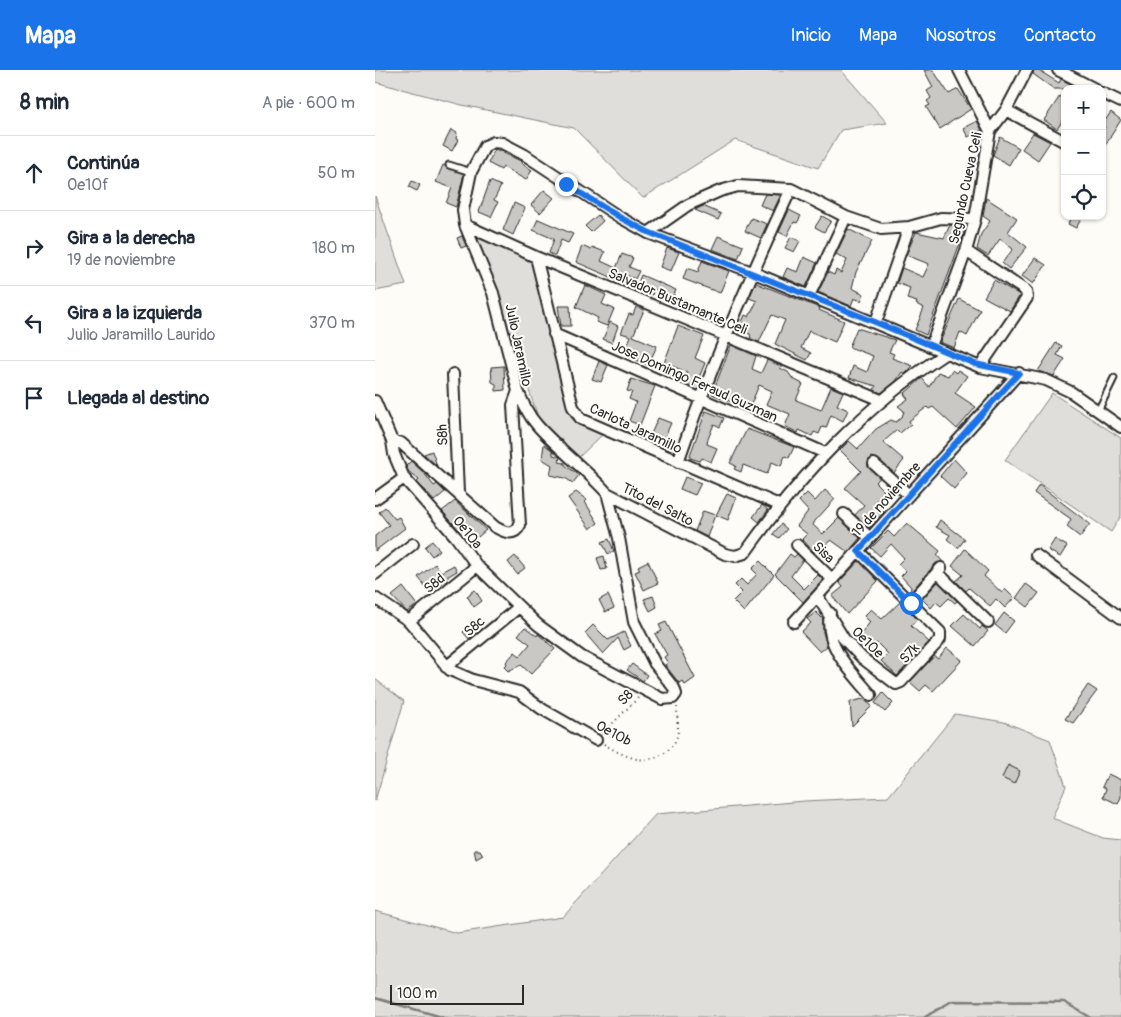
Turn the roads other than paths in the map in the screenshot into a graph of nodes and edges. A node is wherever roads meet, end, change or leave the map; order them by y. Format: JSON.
{"nodes":[{"id":1,"x":959,"y":70,"type":"edge"},
{"id":2,"x":1027,"y":70,"type":"edge"},
{"id":3,"x":1058,"y":70,"type":"edge"},
{"id":4,"x":1087,"y":85,"type":"edge"},
{"id":5,"x":1106,"y":95,"type":"edge"},
{"id":6,"x":1121,"y":102,"type":"edge"},
{"id":7,"x":1006,"y":110,"type":"junction"},
{"id":8,"x":990,"y":131,"type":"junction"},
{"id":9,"x":1061,"y":140,"type":"edge"},
{"id":10,"x":449,"y":165,"type":"dead end"},
{"id":11,"x":471,"y":172,"type":"junction"},
{"id":12,"x":791,"y":189,"type":"junction"},
{"id":13,"x":846,"y":217,"type":"junction"},
{"id":14,"x":975,"y":219,"type":"junction"},
{"id":15,"x":465,"y":225,"type":"junction"},
{"id":16,"x":909,"y":227,"type":"junction"},
{"id":17,"x":648,"y":232,"type":"junction"},
{"id":18,"x":966,"y":251,"type":"junction"},
{"id":19,"x":536,"y":257,"type":"junction"},
{"id":20,"x":752,"y":272,"type":"junction"},
{"id":21,"x":809,"y":296,"type":"junction"},
{"id":22,"x":875,"y":322,"type":"junction"},
{"id":23,"x":554,"y":334,"type":"junction"},
{"id":24,"x":725,"y":335,"type":"junction"},
{"id":25,"x":931,"y":346,"type":"junction"},
{"id":26,"x":946,"y":353,"type":"junction"},
{"id":27,"x":980,"y":367,"type":"junction"},
{"id":28,"x":1019,"y":373,"type":"junction"},
{"id":29,"x":453,"y":374,"type":"dead end"},
{"id":30,"x":1114,"y":378,"type":"dead end"},
{"id":31,"x":518,"y":391,"type":"junction"},
{"id":32,"x":700,"y":398,"type":"junction"},
{"id":33,"x":881,"y":400,"type":"junction"},
{"id":34,"x":375,"y":401,"type":"edge"},
{"id":35,"x":1098,"y":412,"type":"junction"},
{"id":36,"x":1121,"y":427,"type":"edge"},
{"id":37,"x":392,"y":441,"type":"junction"},
{"id":38,"x":825,"y":453,"type":"junction"},
{"id":39,"x":678,"y":462,"type":"junction"},
{"id":40,"x":874,"y":464,"type":"dead end"},
{"id":41,"x":404,"y":478,"type":"junction"},
{"id":42,"x":459,"y":493,"type":"junction"},
{"id":43,"x":607,"y":493,"type":"junction"},
{"id":44,"x":909,"y":495,"type":"junction"},
{"id":45,"x":375,"y":499,"type":"edge"},
{"id":46,"x":779,"y":505,"type":"junction"},
{"id":47,"x":844,"y":514,"type":"dead end"},
{"id":48,"x":513,"y":533,"type":"joint"},
{"id":49,"x":870,"y":538,"type":"junction"},
{"id":50,"x":413,"y":544,"type":"dead end"},
{"id":51,"x":797,"y":545,"type":"dead end"},
{"id":52,"x":858,"y":551,"type":"junction"},
{"id":53,"x":1035,"y":555,"type":"dead end"},
{"id":54,"x":477,"y":566,"type":"junction"},
{"id":55,"x":375,"y":574,"type":"edge"},
{"id":56,"x":832,"y":579,"type":"junction"},
{"id":57,"x":818,"y":597,"type":"junction"},
{"id":58,"x":375,"y":598,"type":"edge"},
{"id":59,"x":911,"y":603,"type":"junction"},
{"id":60,"x":519,"y":607,"type":"junction"},
{"id":61,"x":830,"y":613,"type":"junction"},
{"id":62,"x":1121,"y":618,"type":"edge"},
{"id":63,"x":409,"y":622,"type":"junction"},
{"id":64,"x":794,"y":622,"type":"dead end"},
{"id":65,"x":988,"y":622,"type":"dead end"},
{"id":66,"x":446,"y":667,"type":"junction"},
{"id":67,"x":888,"y":678,"type":"joint"},
{"id":68,"x":871,"y":695,"type":"dead end"},
{"id":69,"x":596,"y":740,"type":"road end"}],
"edges":[{"from":1,"to":8,"type":"street"},
{"from":2,"to":7,"type":"street","name":"Segundo Cueva Celi"},
{"from":3,"to":4,"type":"street"},
{"from":5,"to":6,"type":"street"},
{"from":7,"to":8,"type":"street","name":"Segundo Cueva Celi"},
{"from":7,"to":9,"type":"street"},
{"from":8,"to":14,"type":"street","name":"Segundo Cueva Celi"},
{"from":10,"to":11,"type":"lane"},
{"from":11,"to":15,"type":"street"},
{"from":11,"to":17,"type":"street"},
{"from":12,"to":13,"type":"street"},
{"from":12,"to":17,"type":"street"},
{"from":12,"to":20,"type":"street"},
{"from":13,"to":16,"type":"street"},
{"from":13,"to":21,"type":"street"},
{"from":14,"to":16,"type":"street"},
{"from":14,"to":18,"type":"street","name":"Segundo Cueva Celi"},
{"from":15,"to":19,"type":"street","name":"Salvador Bustamante Celi"},
{"from":15,"to":31,"type":"street","name":"Julio Jaramillo"},
{"from":16,"to":22,"type":"street"},
{"from":17,"to":20,"type":"street"},
{"from":18,"to":25,"type":"street","name":"Segundo Cueva Celi"},
{"from":18,"to":27,"type":"street"},
{"from":19,"to":23,"type":"street","name":"Carlota Jaramillo"},
{"from":19,"to":24,"type":"street","name":"Salvador Bustamante Celi"},
{"from":20,"to":21,"type":"street"},
{"from":20,"to":24,"type":"street"},
{"from":21,"to":22,"type":"street"},
{"from":22,"to":25,"type":"street"},
{"from":23,"to":32,"type":"street","name":"Jose Domingo Feraud Guzman"},
{"from":23,"to":39,"type":"street","name":"Carlota Jaramillo"},
{"from":24,"to":32,"type":"street"},
{"from":24,"to":33,"type":"street","name":"Salvador Bustamante Celi"},
{"from":25,"to":26,"type":"street"},
{"from":26,"to":27,"type":"street"},
{"from":26,"to":33,"type":"street"},
{"from":27,"to":28,"type":"street"},
{"from":28,"to":35,"type":"street"},
{"from":28,"to":44,"type":"street","name":"19 de noviembre"},
{"from":29,"to":42,"type":"street","name":"S8h"},
{"from":30,"to":35,"type":"lane"},
{"from":31,"to":43,"type":"street","name":"Tito del Salto"},
{"from":31,"to":48,"type":"street","name":"Julio Jaramillo"},
{"from":32,"to":38,"type":"street","name":"Jose Domingo Feraud Guzman"},
{"from":32,"to":39,"type":"street"},
{"from":33,"to":38,"type":"street"},
{"from":34,"to":37,"type":"street"},
{"from":35,"to":36,"type":"street"},
{"from":37,"to":41,"type":"street","name":"Oe10a"},
{"from":37,"to":42,"type":"street","name":"Oe10a"},
{"from":38,"to":46,"type":"street"},
{"from":39,"to":46,"type":"street","name":"Carlota Jaramillo"},
{"from":40,"to":44,"type":"street"},
{"from":41,"to":45,"type":"street"},
{"from":41,"to":54,"type":"street","name":"Oe10a"},
{"from":42,"to":48,"type":"street","name":"Oe10a"},
{"from":43,"to":46,"type":"street","name":"Tito del Salto"},
{"from":43,"to":60,"type":"street","name":"Oe10a"},
{"from":44,"to":49,"type":"street","name":"19 de noviembre"},
{"from":47,"to":49,"type":"street"},
{"from":49,"to":52,"type":"street","name":"19 de noviembre"},
{"from":50,"to":55,"type":"street"},
{"from":51,"to":56,"type":"street","name":"Sisa"},
{"from":52,"to":56,"type":"street","name":"19 de noviembre"},
{"from":52,"to":59,"type":"street"},
{"from":53,"to":62,"type":"street"},
{"from":54,"to":60,"type":"street","name":"Oe10a"},
{"from":54,"to":63,"type":"street","name":"S8d"},
{"from":56,"to":57,"type":"street","name":"19 de noviembre"},
{"from":57,"to":61,"type":"street","name":"Oe10e"},
{"from":57,"to":64,"type":"street","name":"19 de noviembre"},
{"from":58,"to":63,"type":"street","name":"Oe10b"},
{"from":59,"to":65,"type":"street"},
{"from":59,"to":67,"type":"street","name":"S7k"},
{"from":60,"to":66,"type":"street","name":"S8c"},
{"from":61,"to":67,"type":"street","name":"Oe10e"},
{"from":61,"to":68,"type":"street"},
{"from":63,"to":66,"type":"street","name":"Oe10b"},
{"from":66,"to":69,"type":"street","name":"Oe10b"}]}
